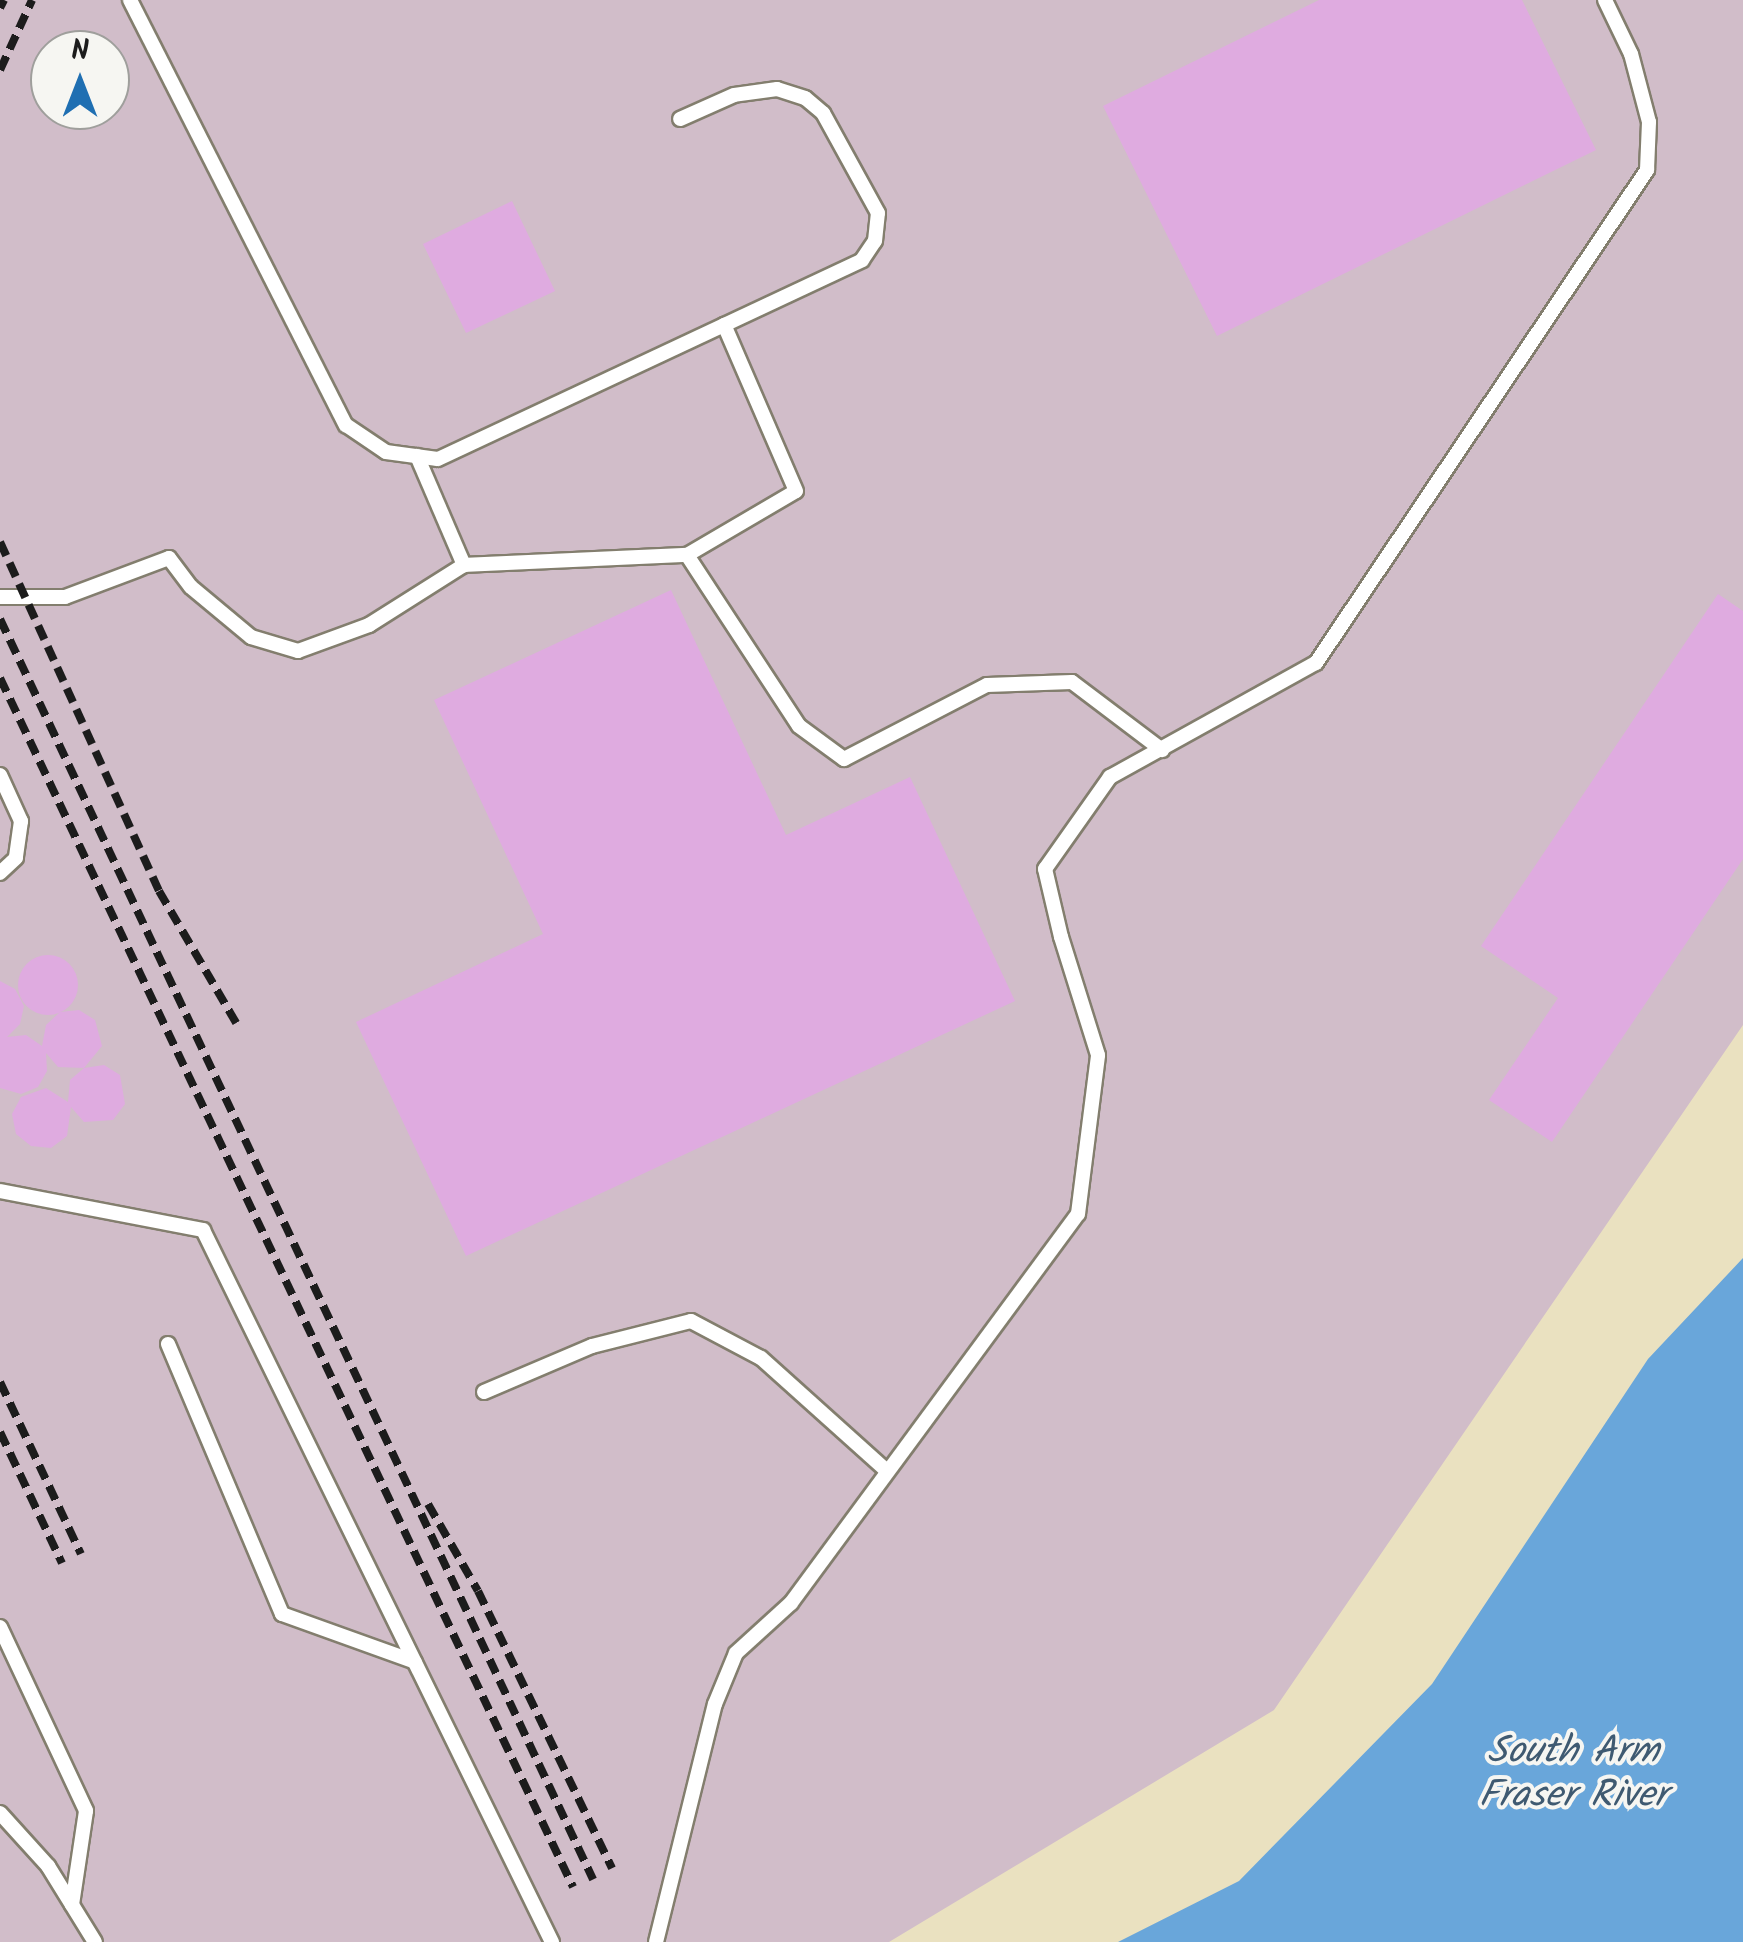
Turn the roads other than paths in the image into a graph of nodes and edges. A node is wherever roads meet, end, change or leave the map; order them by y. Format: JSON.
{"nodes":[{"id":1,"x":130,"y":0,"type":"edge"},
{"id":2,"x":1605,"y":0,"type":"edge"},
{"id":3,"x":680,"y":119,"type":"dead end"},
{"id":4,"x":724,"y":325,"type":"junction"},
{"id":5,"x":417,"y":456,"type":"junction"},
{"id":6,"x":688,"y":555,"type":"junction"},
{"id":7,"x":464,"y":565,"type":"junction"},
{"id":8,"x":0,"y":597,"type":"edge"},
{"id":9,"x":1162,"y":750,"type":"junction"},
{"id":10,"x":0,"y":775,"type":"edge"},
{"id":11,"x":0,"y":872,"type":"edge"},
{"id":12,"x":0,"y":1191,"type":"edge"},
{"id":13,"x":168,"y":1344,"type":"dead end"},
{"id":14,"x":484,"y":1392,"type":"dead end"},
{"id":15,"x":886,"y":1470,"type":"junction"},
{"id":16,"x":0,"y":1627,"type":"edge"},
{"id":17,"x":415,"y":1662,"type":"junction"},
{"id":18,"x":0,"y":1813,"type":"edge"},
{"id":19,"x":72,"y":1905,"type":"junction"},
{"id":20,"x":95,"y":1942,"type":"edge"},
{"id":21,"x":552,"y":1942,"type":"edge"},
{"id":22,"x":656,"y":1942,"type":"edge"}],
"edges":[{"from":1,"to":5,"type":"lane"},
{"from":2,"to":9,"type":"lane"},
{"from":3,"to":4,"type":"lane"},
{"from":4,"to":5,"type":"lane"},
{"from":4,"to":6,"type":"lane"},
{"from":5,"to":7,"type":"lane"},
{"from":6,"to":7,"type":"lane"},
{"from":6,"to":9,"type":"lane"},
{"from":7,"to":8,"type":"lane"},
{"from":9,"to":15,"type":"lane"},
{"from":10,"to":11,"type":"lane"},
{"from":12,"to":17,"type":"lane"},
{"from":13,"to":17,"type":"lane"},
{"from":14,"to":15,"type":"lane"},
{"from":15,"to":22,"type":"lane"},
{"from":16,"to":19,"type":"lane"},
{"from":17,"to":21,"type":"lane"},
{"from":18,"to":19,"type":"lane"},
{"from":19,"to":20,"type":"lane"}]}
